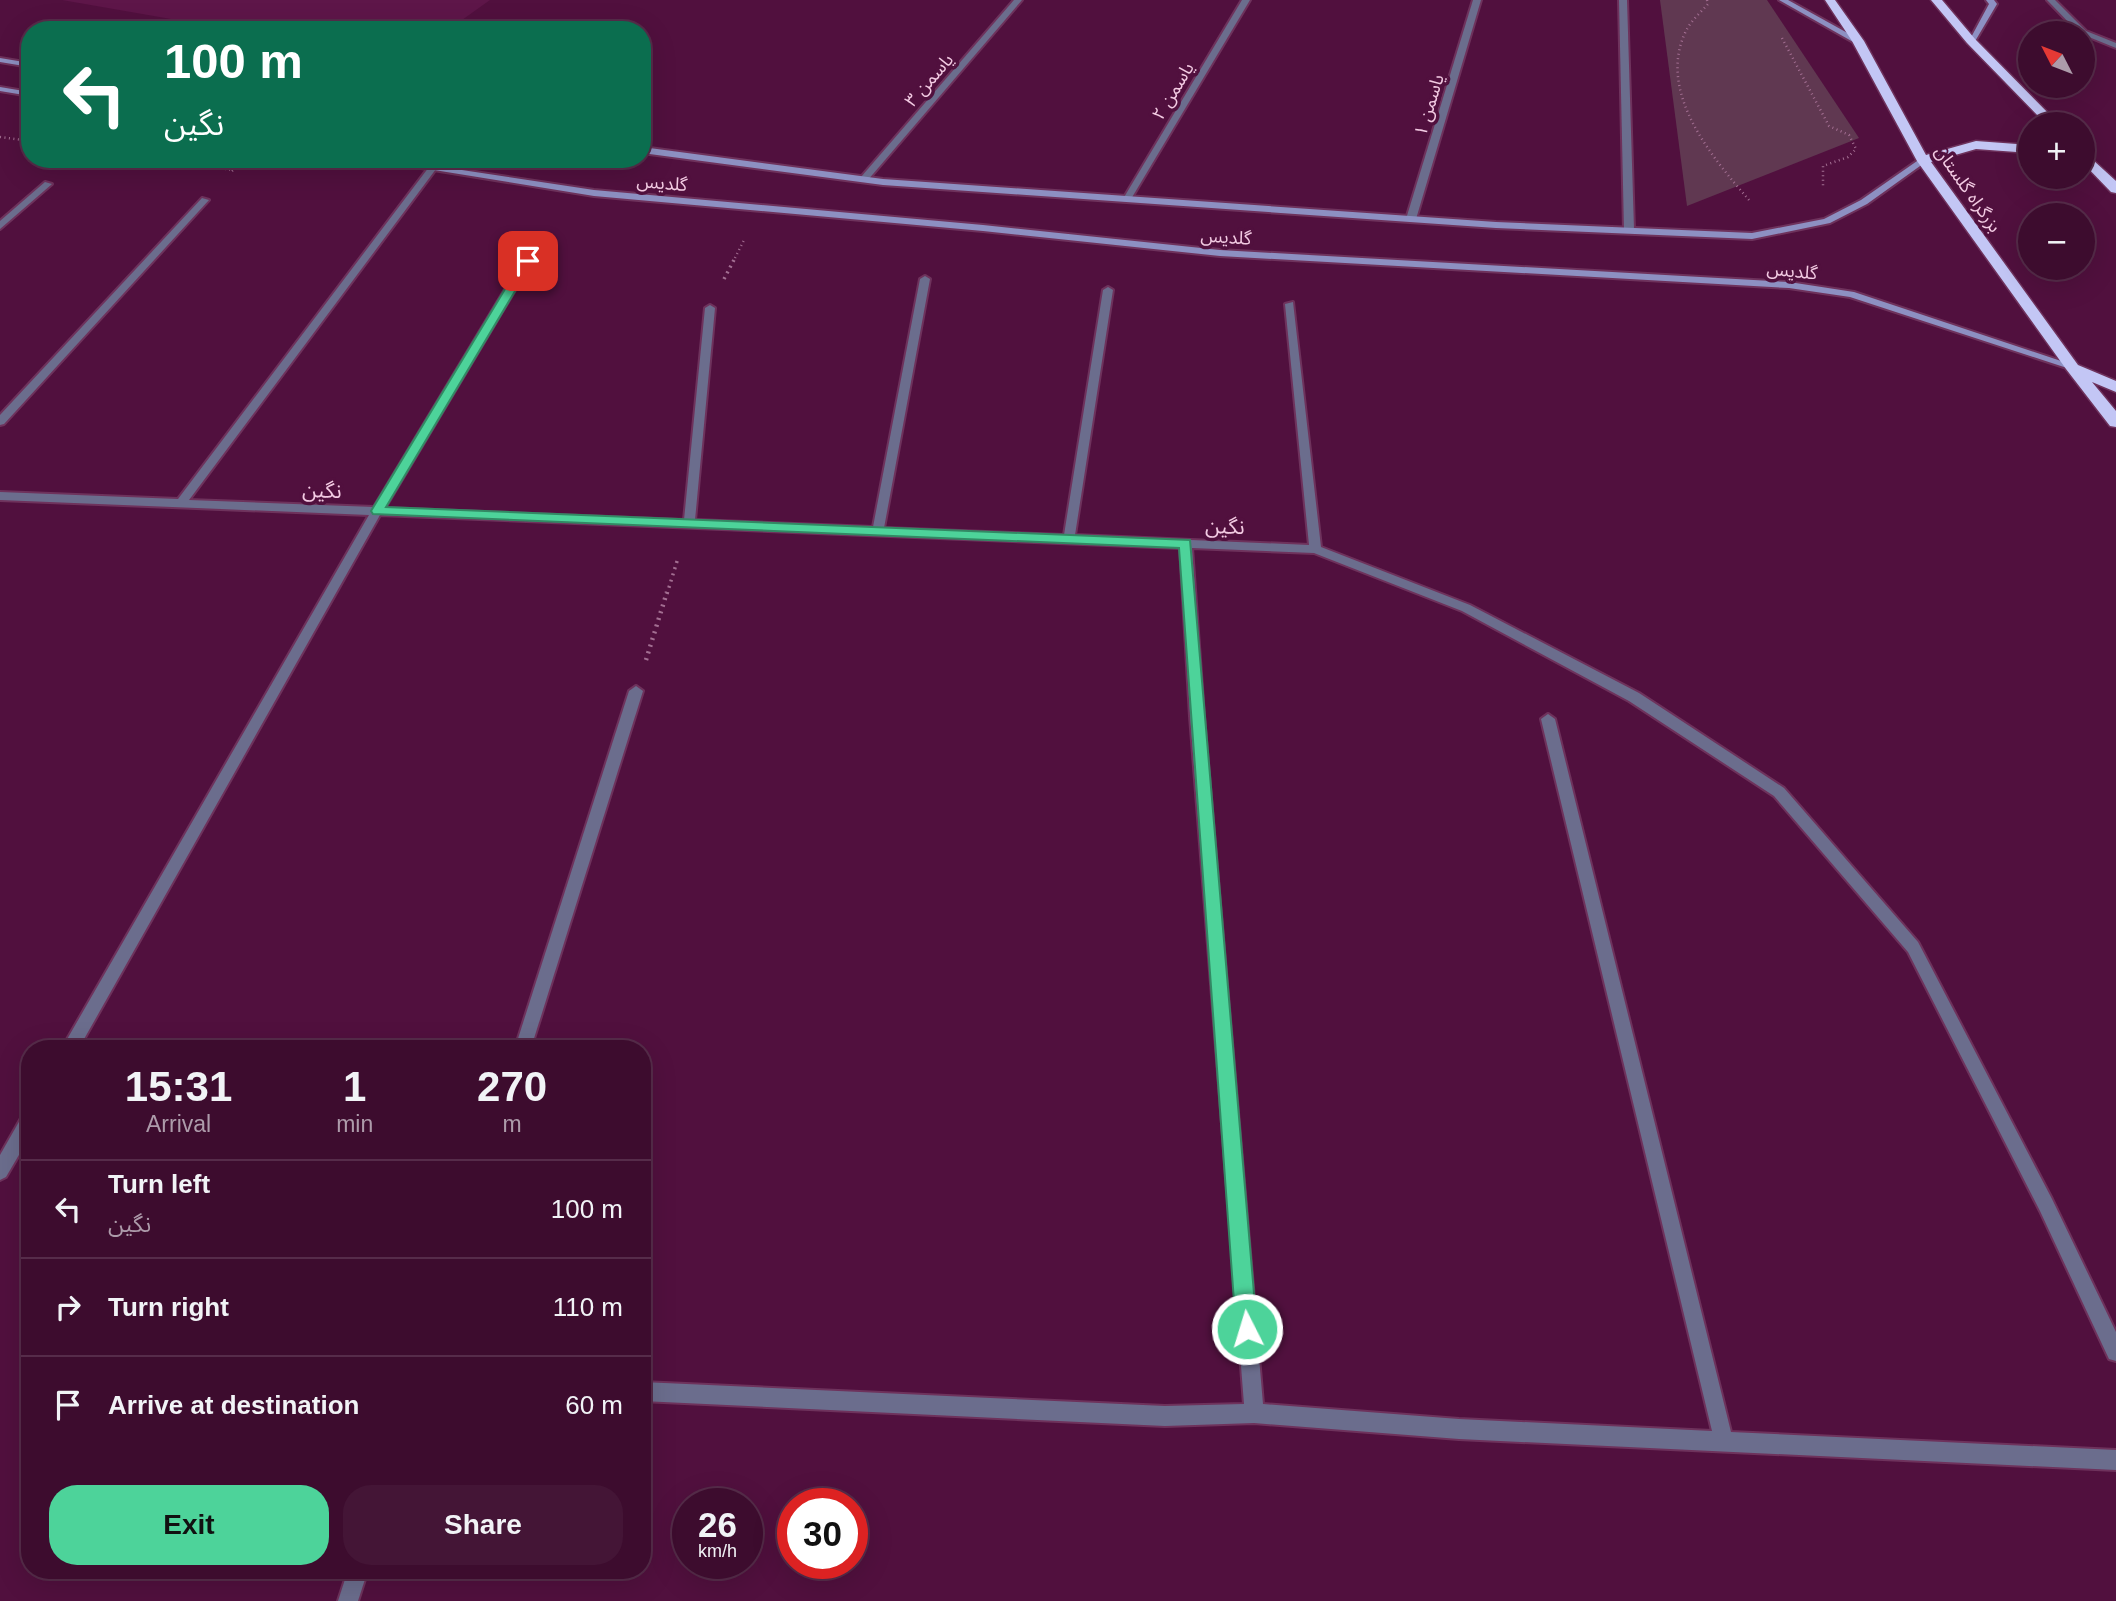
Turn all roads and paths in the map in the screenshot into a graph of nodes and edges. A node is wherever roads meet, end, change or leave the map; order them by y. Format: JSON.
{"nodes":[{"id":1,"x":1018,"y":0,"type":"edge"},
{"id":2,"x":1246,"y":0,"type":"edge"},
{"id":3,"x":1477,"y":0,"type":"edge"},
{"id":4,"x":1623,"y":0,"type":"edge"},
{"id":5,"x":1717,"y":0,"type":"edge"},
{"id":6,"x":1783,"y":0,"type":"edge"},
{"id":7,"x":1830,"y":0,"type":"edge"},
{"id":8,"x":1936,"y":0,"type":"edge"},
{"id":9,"x":1990,"y":0,"type":"edge"},
{"id":10,"x":2051,"y":0,"type":"edge"},
{"id":11,"x":1708,"y":2,"type":"edge"},
{"id":12,"x":1780,"y":34,"type":"dead end"},
{"id":13,"x":1858,"y":41,"type":"junction"},
{"id":14,"x":1971,"y":41,"type":"junction"},
{"id":15,"x":2116,"y":46,"type":"edge"},
{"id":16,"x":0,"y":60,"type":"edge"},
{"id":17,"x":21,"y":64,"type":"edge"},
{"id":18,"x":0,"y":89,"type":"edge"},
{"id":19,"x":21,"y":92,"type":"edge"},
{"id":20,"x":2041,"y":112,"type":"edge"},
{"id":21,"x":0,"y":137,"type":"edge"},
{"id":22,"x":21,"y":140,"type":"edge"},
{"id":23,"x":2018,"y":147,"type":"edge"},
{"id":24,"x":651,"y":151,"type":"edge"},
{"id":25,"x":1923,"y":160,"type":"junction"},
{"id":26,"x":2095,"y":166,"type":"edge"},
{"id":27,"x":219,"y":168,"type":"edge"},
{"id":28,"x":426,"y":168,"type":"edge"},
{"id":29,"x":432,"y":169,"type":"junction"},
{"id":30,"x":233,"y":170,"type":"dead end"},
{"id":31,"x":2095,"y":174,"type":"edge"},
{"id":32,"x":864,"y":179,"type":"junction"},
{"id":33,"x":2113,"y":183,"type":"edge"},
{"id":34,"x":48,"y":184,"type":"dead end"},
{"id":35,"x":1824,"y":187,"type":"dead end"},
{"id":36,"x":1127,"y":199,"type":"junction"},
{"id":37,"x":205,"y":200,"type":"dead end"},
{"id":38,"x":760,"y":208,"type":"junction"},
{"id":39,"x":1411,"y":219,"type":"junction"},
{"id":40,"x":0,"y":226,"type":"edge"},
{"id":41,"x":1629,"y":230,"type":"junction"},
{"id":42,"x":1783,"y":232,"type":"junction"},
{"id":43,"x":541,"y":238,"type":"dead end"},
{"id":44,"x":925,"y":279,"type":"dead end"},
{"id":45,"x":1108,"y":290,"type":"dead end"},
{"id":46,"x":1290,"y":304,"type":"dead end"},
{"id":47,"x":710,"y":308,"type":"joint"},
{"id":48,"x":2071,"y":366,"type":"junction"},
{"id":49,"x":2116,"y":387,"type":"edge"},
{"id":50,"x":0,"y":422,"type":"edge"},
{"id":51,"x":2116,"y":422,"type":"edge"},
{"id":52,"x":0,"y":496,"type":"edge"},
{"id":53,"x":181,"y":503,"type":"junction"},
{"id":54,"x":377,"y":511,"type":"junction"},
{"id":55,"x":689,"y":524,"type":"junction"},
{"id":56,"x":878,"y":531,"type":"junction"},
{"id":57,"x":1069,"y":539,"type":"junction"},
{"id":58,"x":1185,"y":544,"type":"junction"},
{"id":59,"x":1315,"y":549,"type":"junction"},
{"id":60,"x":636,"y":691,"type":"joint"},
{"id":61,"x":1548,"y":719,"type":"dead end"},
{"id":62,"x":75,"y":1040,"type":"edge"},
{"id":63,"x":526,"y":1040,"type":"edge"},
{"id":64,"x":21,"y":1135,"type":"edge"},
{"id":65,"x":0,"y":1171,"type":"edge"},
{"id":66,"x":2116,"y":1352,"type":"edge"},
{"id":67,"x":651,"y":1391,"type":"edge"},
{"id":68,"x":1254,"y":1413,"type":"junction"},
{"id":69,"x":1724,"y":1442,"type":"junction"},
{"id":70,"x":2116,"y":1460,"type":"edge"},
{"id":71,"x":355,"y":1579,"type":"edge"},
{"id":72,"x":348,"y":1601,"type":"edge"}],
"edges":[{"from":1,"to":32,"type":"street","name":"یاسمن ۳"},
{"from":2,"to":36,"type":"street","name":"یاسمن ۲"},
{"from":3,"to":39,"type":"street","name":"یاسمن ۱"},
{"from":4,"to":41,"type":"street"},
{"from":5,"to":11,"type":"path"},
{"from":6,"to":13,"type":"main road"},
{"from":7,"to":13,"type":"highway","name":"بزرگراه گلستان"},
{"from":8,"to":14,"type":"highway"},
{"from":9,"to":14,"type":"main road"},
{"from":10,"to":15,"type":"street"},
{"from":11,"to":42,"type":"path"},
{"from":12,"to":35,"type":"path"},
{"from":13,"to":25,"type":"highway","name":"بزرگراه گلستان"},
{"from":14,"to":20,"type":"highway"},
{"from":16,"to":17,"type":"main road"},
{"from":18,"to":19,"type":"main road"},
{"from":21,"to":22,"type":"path"},
{"from":23,"to":25,"type":"highway"},
{"from":24,"to":32,"type":"main road","name":"گلدیس"},
{"from":25,"to":42,"type":"main road","name":"گلدیس"},
{"from":25,"to":48,"type":"highway","name":"بزرگراه گلستان"},
{"from":26,"to":33,"type":"highway"},
{"from":27,"to":30,"type":"path"},
{"from":28,"to":29,"type":"main road","name":"گلدیس"},
{"from":29,"to":38,"type":"main road","name":"گلدیس"},
{"from":29,"to":53,"type":"street"},
{"from":31,"to":33,"type":"highway"},
{"from":32,"to":36,"type":"main road","name":"گلدیس"},
{"from":34,"to":40,"type":"street"},
{"from":36,"to":39,"type":"main road","name":"گلدیس"},
{"from":37,"to":50,"type":"street"},
{"from":38,"to":47,"type":"path"},
{"from":38,"to":48,"type":"main road","name":"گلدیس"},
{"from":39,"to":41,"type":"main road","name":"گلدیس"},
{"from":41,"to":42,"type":"main road","name":"گلدیس"},
{"from":43,"to":54,"type":"street"},
{"from":44,"to":56,"type":"street"},
{"from":45,"to":57,"type":"street"},
{"from":46,"to":59,"type":"street"},
{"from":47,"to":55,"type":"street"},
{"from":48,"to":49,"type":"highway"},
{"from":48,"to":51,"type":"highway","name":"بزرگراه گلستان"},
{"from":52,"to":53,"type":"street","name":"نگین"},
{"from":53,"to":54,"type":"street","name":"نگین"},
{"from":54,"to":55,"type":"street","name":"نگین"},
{"from":54,"to":62,"type":"street"},
{"from":55,"to":56,"type":"street","name":"نگین"},
{"from":55,"to":60,"type":"path"},
{"from":56,"to":57,"type":"street","name":"نگین"},
{"from":57,"to":58,"type":"street","name":"نگین"},
{"from":58,"to":59,"type":"street","name":"نگین"},
{"from":58,"to":68,"type":"street"},
{"from":59,"to":66,"type":"street","name":"نگین"},
{"from":60,"to":63,"type":"street"},
{"from":61,"to":69,"type":"street"},
{"from":64,"to":65,"type":"street"},
{"from":67,"to":68,"type":"street"},
{"from":68,"to":69,"type":"street"},
{"from":69,"to":70,"type":"street"},
{"from":71,"to":72,"type":"street"}]}
